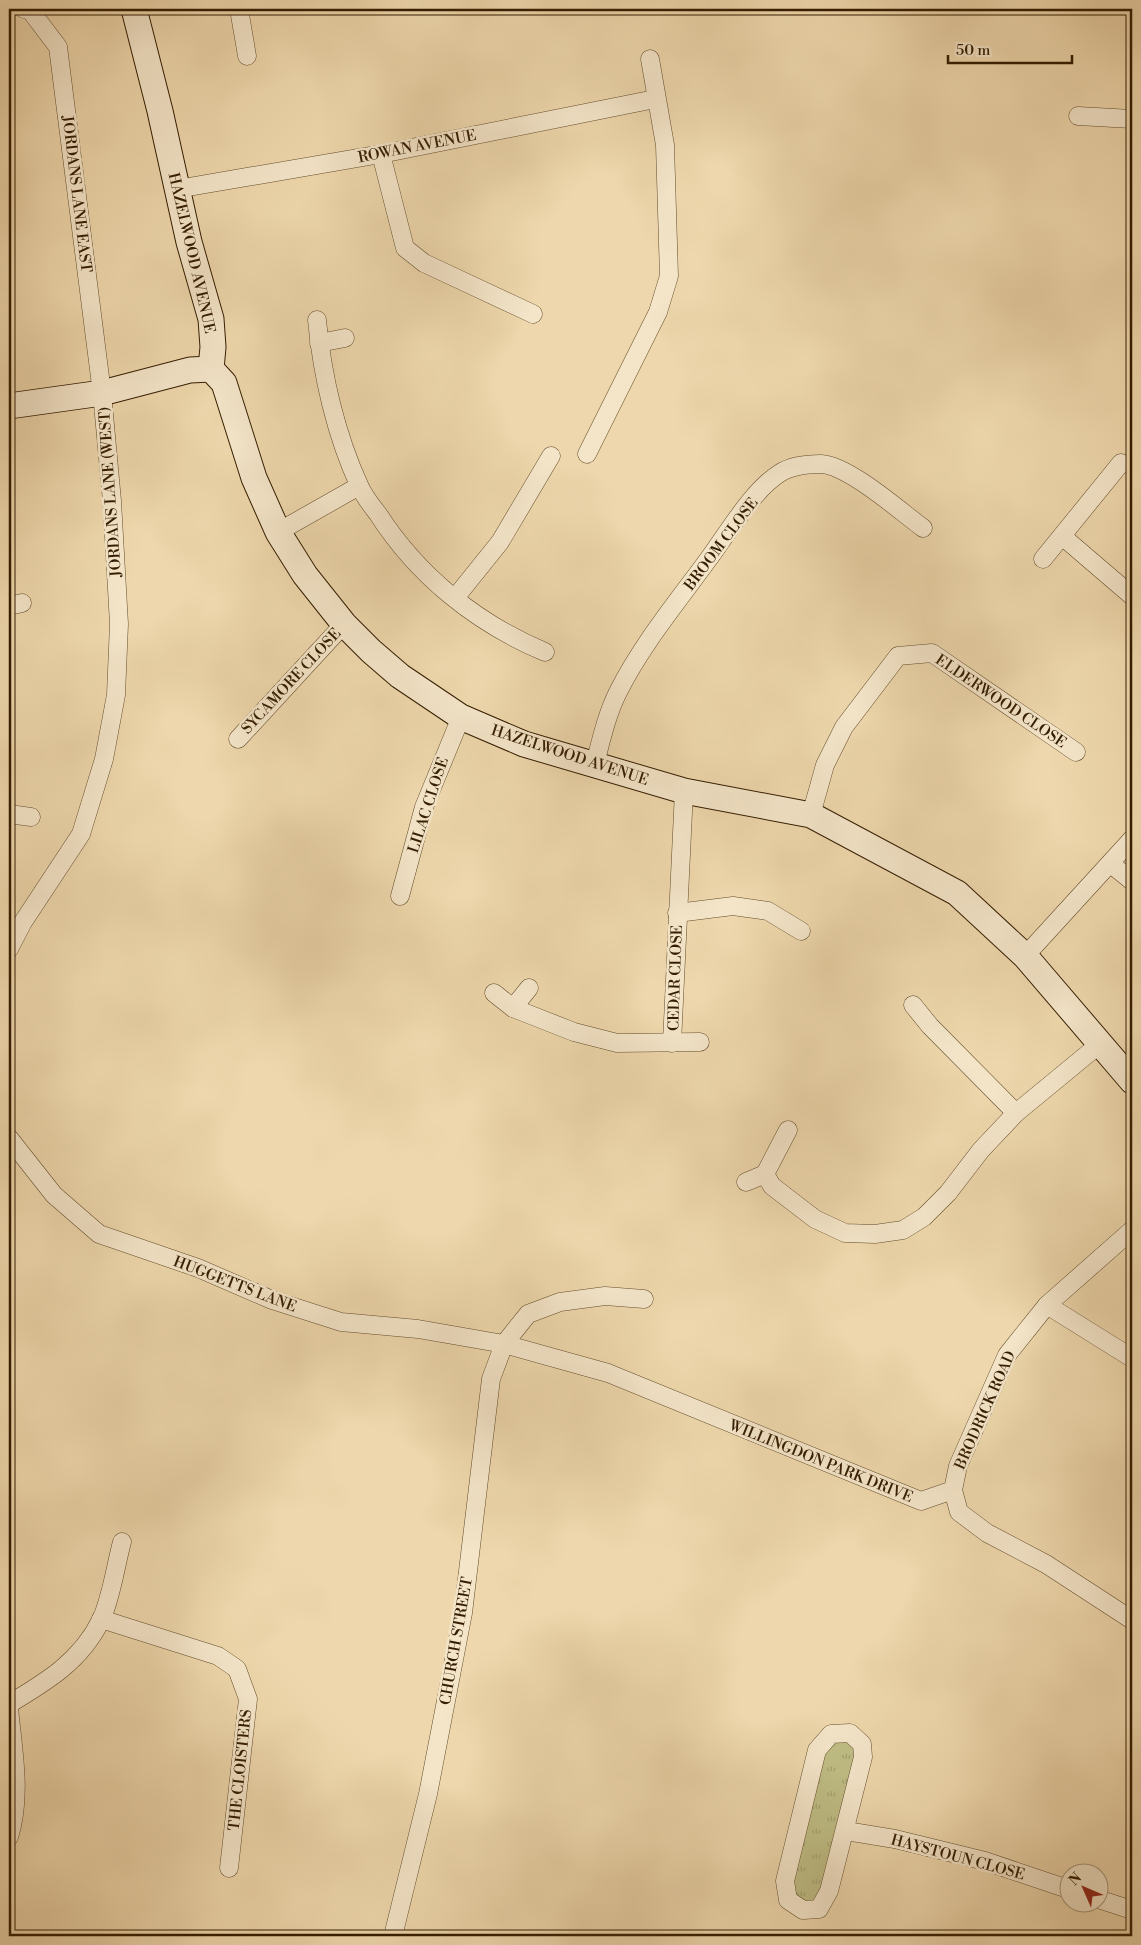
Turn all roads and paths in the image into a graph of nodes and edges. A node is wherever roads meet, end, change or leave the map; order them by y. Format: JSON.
{"nodes":[{"id":1,"x":24,"y":9,"type":"edge"},
{"id":2,"x":134,"y":9,"type":"edge"},
{"id":3,"x":239,"y":9,"type":"edge"},
{"id":4,"x":247,"y":56,"type":"dead end"},
{"id":5,"x":650,"y":59,"type":"dead end"},
{"id":6,"x":655,"y":98,"type":"junction"},
{"id":7,"x":1078,"y":116,"type":"dead end"},
{"id":8,"x":1132,"y":119,"type":"edge"},
{"id":9,"x":381,"y":154,"type":"junction"},
{"id":10,"x":178,"y":189,"type":"junction"},
{"id":11,"x":532,"y":314,"type":"dead end"},
{"id":12,"x":317,"y":320,"type":"dead end"},
{"id":13,"x":345,"y":338,"type":"dead end"},
{"id":14,"x":319,"y":343,"type":"junction"},
{"id":15,"x":211,"y":369,"type":"junction"},
{"id":16,"x":102,"y":393,"type":"junction"},
{"id":17,"x":9,"y":406,"type":"edge"},
{"id":18,"x":587,"y":454,"type":"dead end"},
{"id":19,"x":551,"y":456,"type":"dead end"},
{"id":20,"x":1121,"y":463,"type":"dead end"},
{"id":21,"x":359,"y":486,"type":"junction"},
{"id":22,"x":923,"y":528,"type":"dead end"},
{"id":23,"x":278,"y":532,"type":"junction"},
{"id":24,"x":1062,"y":536,"type":"junction"},
{"id":25,"x":1043,"y":559,"type":"dead end"},
{"id":26,"x":1132,"y":596,"type":"edge"},
{"id":27,"x":455,"y":598,"type":"junction"},
{"id":28,"x":344,"y":624,"type":"junction"},
{"id":29,"x":545,"y":652,"type":"dead end"},
{"id":30,"x":461,"y":717,"type":"junction"},
{"id":31,"x":238,"y":739,"type":"dead end"},
{"id":32,"x":1076,"y":752,"type":"dead end"},
{"id":33,"x":595,"y":764,"type":"junction"},
{"id":34,"x":684,"y":791,"type":"junction"},
{"id":35,"x":9,"y":814,"type":"edge"},
{"id":36,"x":811,"y":815,"type":"junction"},
{"id":37,"x":31,"y":817,"type":"dead end"},
{"id":38,"x":1132,"y":840,"type":"edge"},
{"id":39,"x":1111,"y":864,"type":"junction"},
{"id":40,"x":1132,"y":881,"type":"edge"},
{"id":41,"x":400,"y":896,"type":"dead end"},
{"id":42,"x":677,"y":914,"type":"junction"},
{"id":43,"x":801,"y":931,"type":"dead end"},
{"id":44,"x":9,"y":949,"type":"edge"},
{"id":45,"x":1025,"y":956,"type":"junction"},
{"id":46,"x":529,"y":988,"type":"dead end"},
{"id":47,"x":494,"y":993,"type":"dead end"},
{"id":48,"x":913,"y":1005,"type":"dead end"},
{"id":49,"x":513,"y":1008,"type":"junction"},
{"id":50,"x":700,"y":1042,"type":"dead end"},
{"id":51,"x":672,"y":1043,"type":"junction"},
{"id":52,"x":1101,"y":1043,"type":"junction"},
{"id":53,"x":1132,"y":1081,"type":"edge"},
{"id":54,"x":1016,"y":1113,"type":"junction"},
{"id":55,"x":788,"y":1130,"type":"dead end"},
{"id":56,"x":9,"y":1138,"type":"edge"},
{"id":57,"x":765,"y":1174,"type":"junction"},
{"id":58,"x":746,"y":1182,"type":"dead end"},
{"id":59,"x":1132,"y":1230,"type":"edge"},
{"id":60,"x":644,"y":1299,"type":"dead end"},
{"id":61,"x":1047,"y":1305,"type":"junction"},
{"id":62,"x":504,"y":1344,"type":"junction"},
{"id":63,"x":1132,"y":1358,"type":"edge"},
{"id":64,"x":953,"y":1490,"type":"junction"},
{"id":65,"x":122,"y":1542,"type":"dead end"},
{"id":66,"x":101,"y":1619,"type":"junction"},
{"id":67,"x":1132,"y":1620,"type":"edge"},
{"id":68,"x":9,"y":1704,"type":"edge"},
{"id":69,"x":9,"y":1708,"type":"edge"},
{"id":70,"x":846,"y":1831,"type":"junction"},
{"id":71,"x":9,"y":1837,"type":"edge"},
{"id":72,"x":229,"y":1868,"type":"dead end"},
{"id":73,"x":1058,"y":1887,"type":"edge"},
{"id":74,"x":1108,"y":1902,"type":"edge"},
{"id":75,"x":1132,"y":1910,"type":"edge"},
{"id":76,"x":394,"y":1936,"type":"edge"}],
"edges":[{"from":1,"to":16,"type":"street","name":"JORDANS LANE EAST"},
{"from":2,"to":10,"type":"street","name":"HAZELWOOD AVENUE"},
{"from":3,"to":4,"type":"street"},
{"from":5,"to":6,"type":"street"},
{"from":6,"to":9,"type":"street","name":"ROWAN AVENUE"},
{"from":6,"to":18,"type":"street"},
{"from":7,"to":8,"type":"street"},
{"from":9,"to":10,"type":"street","name":"ROWAN AVENUE"},
{"from":9,"to":11,"type":"street"},
{"from":10,"to":15,"type":"street","name":"HAZELWOOD AVENUE"},
{"from":12,"to":14,"type":"street"},
{"from":13,"to":14,"type":"street"},
{"from":14,"to":21,"type":"street"},
{"from":15,"to":16,"type":"street"},
{"from":15,"to":23,"type":"street","name":"HAZELWOOD AVENUE"},
{"from":16,"to":17,"type":"street"},
{"from":16,"to":44,"type":"street","name":"JORDANS LANE (WEST)"},
{"from":19,"to":27,"type":"street"},
{"from":20,"to":24,"type":"street"},
{"from":21,"to":23,"type":"street"},
{"from":21,"to":27,"type":"street"},
{"from":22,"to":33,"type":"street","name":"BROOM CLOSE"},
{"from":23,"to":28,"type":"street","name":"HAZELWOOD AVENUE"},
{"from":24,"to":25,"type":"street"},
{"from":24,"to":26,"type":"street"},
{"from":27,"to":29,"type":"street"},
{"from":28,"to":30,"type":"street","name":"HAZELWOOD AVENUE"},
{"from":28,"to":31,"type":"street","name":"SYCAMORE CLOSE"},
{"from":30,"to":33,"type":"street","name":"HAZELWOOD AVENUE"},
{"from":30,"to":41,"type":"street","name":"LILAC CLOSE"},
{"from":32,"to":36,"type":"street","name":"ELDERWOOD CLOSE"},
{"from":33,"to":34,"type":"street","name":"HAZELWOOD AVENUE"},
{"from":34,"to":36,"type":"street","name":"HAZELWOOD AVENUE"},
{"from":34,"to":42,"type":"street","name":"CEDAR CLOSE"},
{"from":35,"to":37,"type":"street"},
{"from":36,"to":45,"type":"street","name":"HAZELWOOD AVENUE"},
{"from":38,"to":39,"type":"street"},
{"from":39,"to":40,"type":"street"},
{"from":39,"to":45,"type":"street"},
{"from":42,"to":43,"type":"street","name":"CEDAR CLOSE"},
{"from":42,"to":51,"type":"street","name":"CEDAR CLOSE"},
{"from":45,"to":52,"type":"street","name":"HAZELWOOD AVENUE"},
{"from":46,"to":49,"type":"street"},
{"from":47,"to":49,"type":"street","name":"CEDAR CLOSE"},
{"from":48,"to":54,"type":"street"},
{"from":49,"to":51,"type":"street","name":"CEDAR CLOSE"},
{"from":50,"to":51,"type":"street","name":"CEDAR CLOSE"},
{"from":52,"to":53,"type":"street","name":"HAZELWOOD AVENUE"},
{"from":52,"to":54,"type":"street"},
{"from":54,"to":57,"type":"street"},
{"from":55,"to":57,"type":"street"},
{"from":56,"to":62,"type":"street","name":"HUGGETTS LANE"},
{"from":57,"to":58,"type":"street"},
{"from":59,"to":61,"type":"street","name":"BRODRICK ROAD"},
{"from":60,"to":62,"type":"street","name":"CHURCH STREET"},
{"from":61,"to":63,"type":"street"},
{"from":61,"to":64,"type":"street","name":"BRODRICK ROAD"},
{"from":62,"to":64,"type":"street","name":"WILLINGDON PARK DRIVE"},
{"from":62,"to":76,"type":"street","name":"CHURCH STREET"},
{"from":64,"to":67,"type":"street"},
{"from":65,"to":66,"type":"street"},
{"from":66,"to":68,"type":"street"},
{"from":66,"to":72,"type":"street","name":"THE CLOISTERS"},
{"from":69,"to":71,"type":"street"},
{"from":70,"to":70,"type":"street"},
{"from":70,"to":73,"type":"street","name":"HAYSTOUN CLOSE"},
{"from":74,"to":75,"type":"street"}]}
